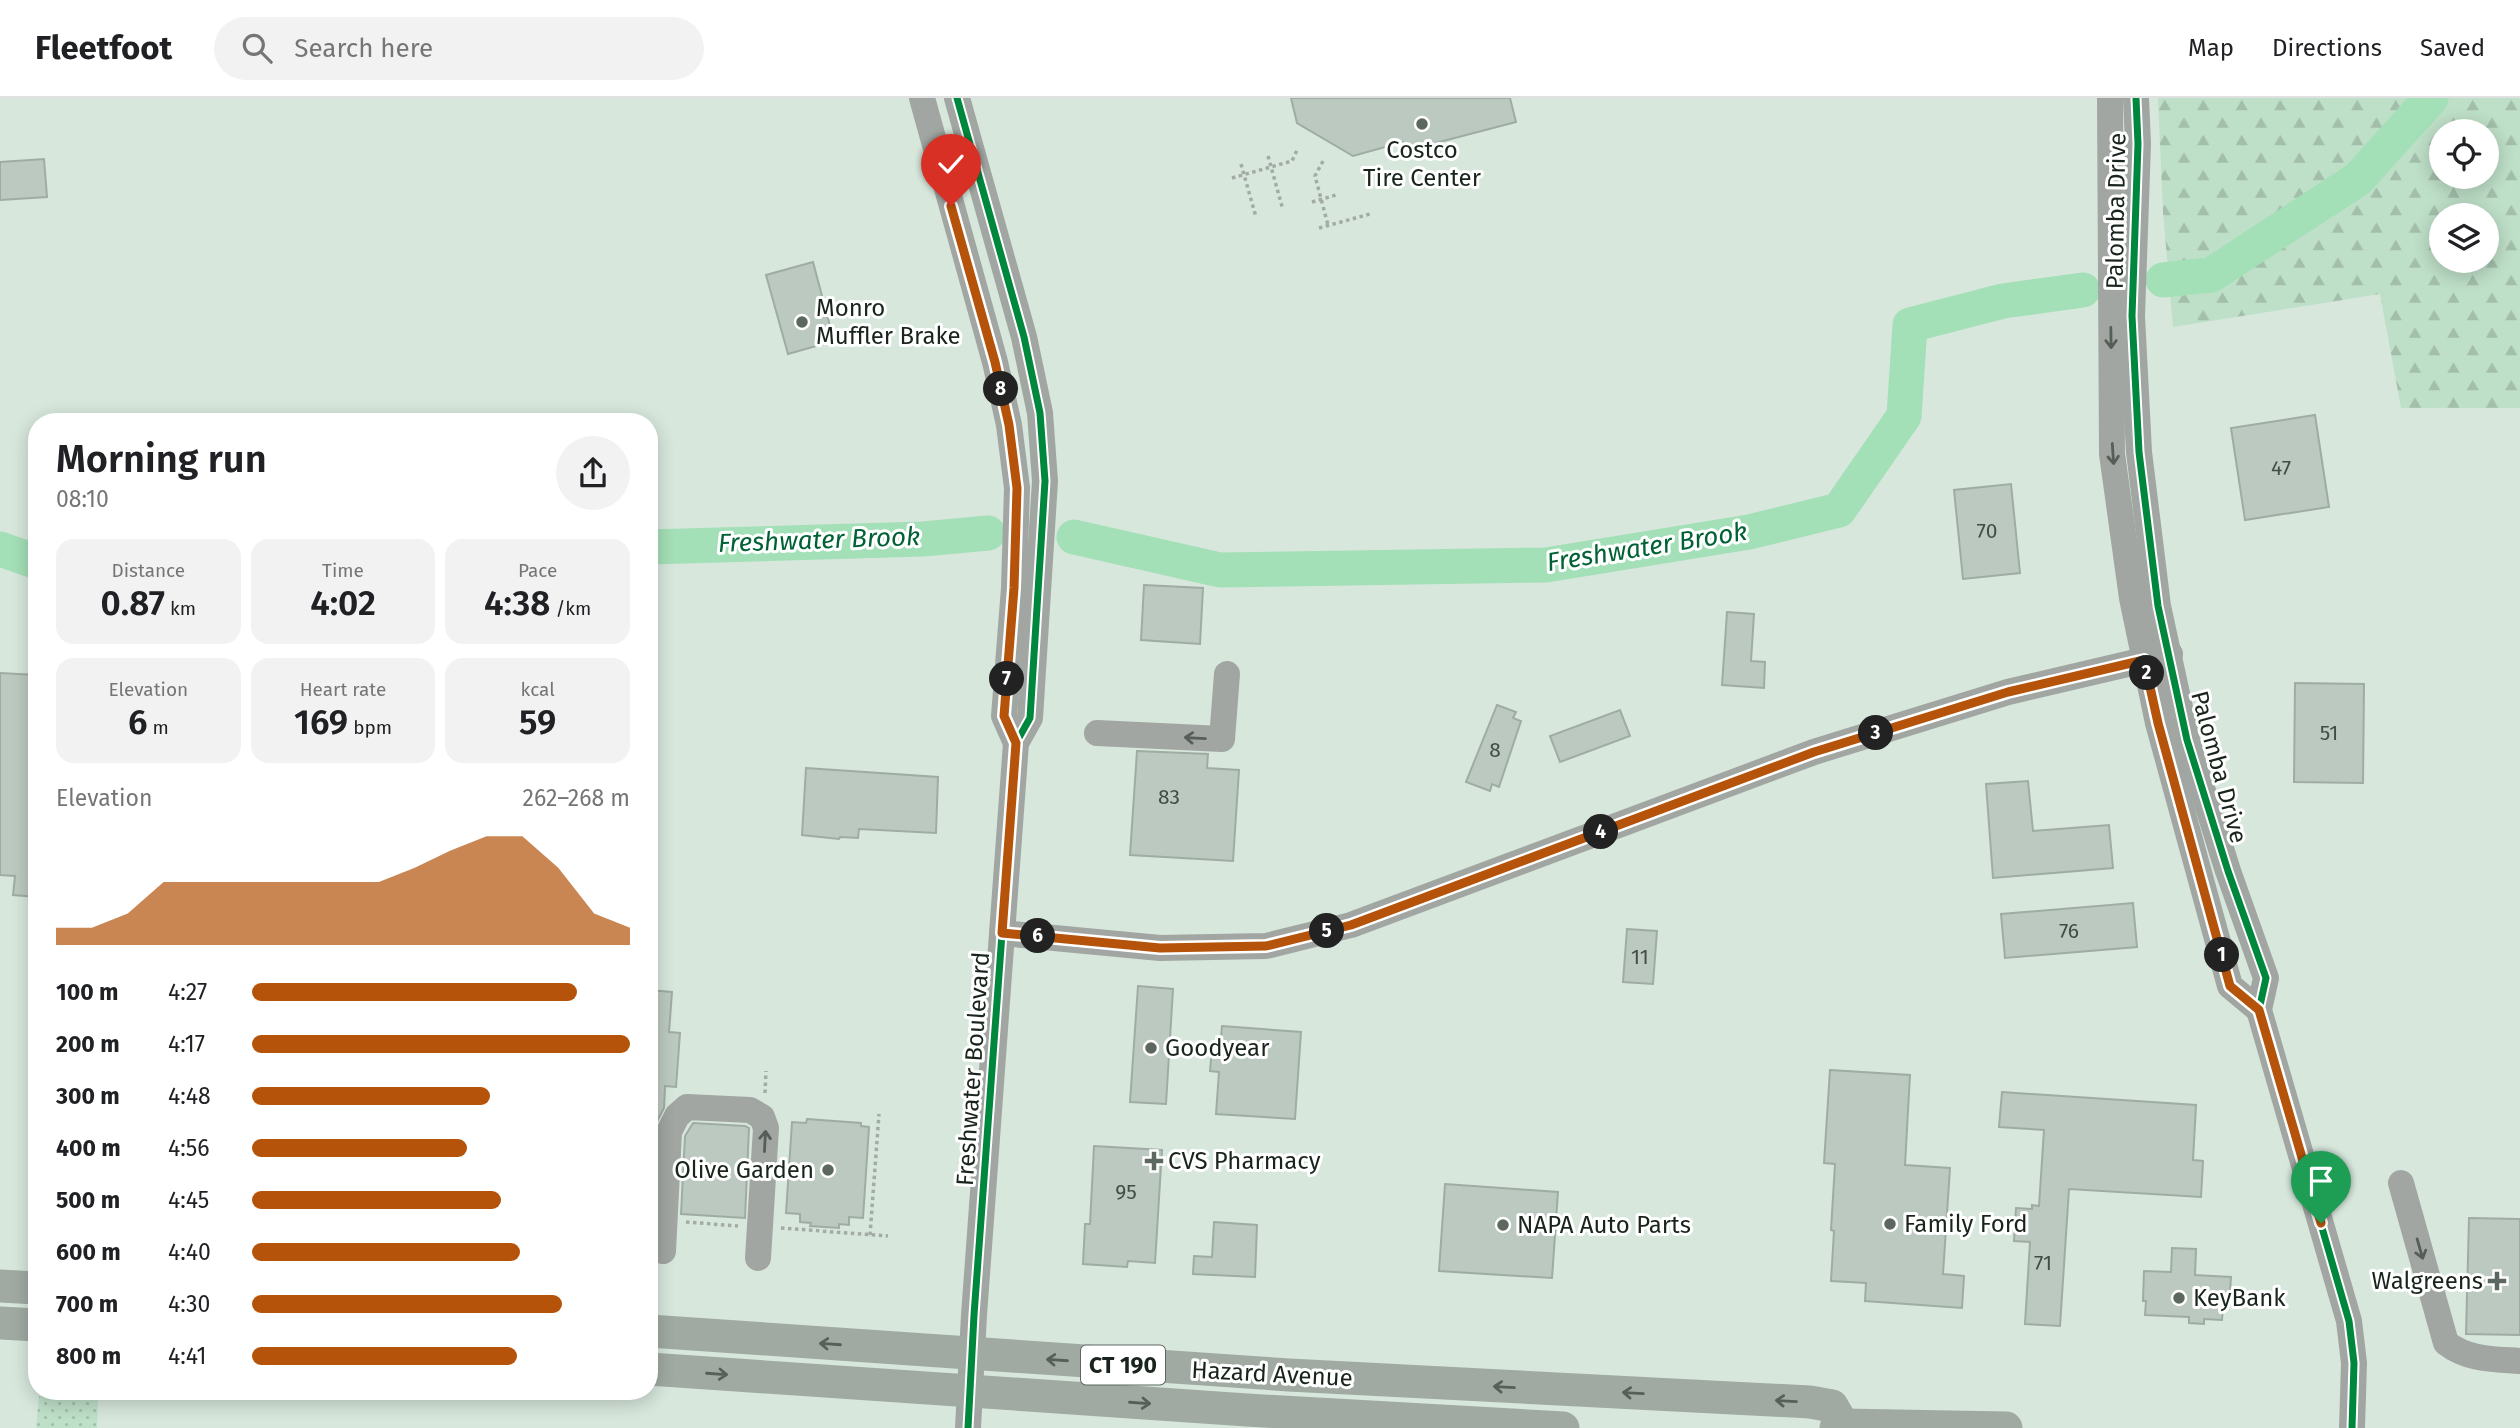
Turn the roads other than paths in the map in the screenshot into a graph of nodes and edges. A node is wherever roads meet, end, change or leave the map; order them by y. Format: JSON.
{"nodes":[{"id":1,"x":922,"y":98,"type":"edge"},
{"id":2,"x":957,"y":98,"type":"edge"},
{"id":3,"x":2110,"y":98,"type":"edge"},
{"id":4,"x":2136,"y":98,"type":"edge"},
{"id":5,"x":967,"y":136,"type":"junction"},
{"id":6,"x":935,"y":145,"type":"junction"},
{"id":7,"x":2124,"y":386,"type":"junction"},
{"id":8,"x":2170,"y":654,"type":"junction"},
{"id":9,"x":2144,"y":660,"type":"junction"},
{"id":10,"x":1227,"y":674,"type":"dead end"},
{"id":11,"x":1097,"y":733,"type":"dead end"},
{"id":12,"x":1016,"y":743,"type":"junction"},
{"id":13,"x":1002,"y":933,"type":"junction"},
{"id":14,"x":2259,"y":1010,"type":"junction"},
{"id":15,"x":2401,"y":1183,"type":"dead end"},
{"id":16,"x":663,"y":1251,"type":"dead end"},
{"id":17,"x":758,"y":1258,"type":"dead end"},
{"id":18,"x":0,"y":1286,"type":"edge"},
{"id":19,"x":28,"y":1288,"type":"edge"},
{"id":20,"x":0,"y":1323,"type":"edge"},
{"id":21,"x":28,"y":1325,"type":"edge"},
{"id":22,"x":658,"y":1332,"type":"edge"},
{"id":23,"x":972,"y":1355,"type":"junction"},
{"id":24,"x":2520,"y":1361,"type":"edge"},
{"id":25,"x":658,"y":1370,"type":"edge"},
{"id":26,"x":971,"y":1392,"type":"junction"},
{"id":27,"x":1597,"y":1392,"type":"junction"},
{"id":28,"x":1520,"y":1426,"type":"junction"},
{"id":29,"x":1840,"y":1426,"type":"edge"},
{"id":30,"x":968,"y":1428,"type":"edge"},
{"id":31,"x":1563,"y":1428,"type":"edge"},
{"id":32,"x":2006,"y":1428,"type":"edge"},
{"id":33,"x":2352,"y":1428,"type":"edge"}],
"edges":[{"from":1,"to":6,"type":"street","name":"Freshwater Boulevard"},
{"from":2,"to":5,"type":"street","name":"Freshwater Boulevard"},
{"from":3,"to":7,"type":"street","name":"Palomba Drive","one_way":true},
{"from":4,"to":7,"type":"street","name":"Palomba Drive"},
{"from":5,"to":6,"type":"street"},
{"from":5,"to":12,"type":"street","name":"Freshwater Boulevard"},
{"from":6,"to":12,"type":"street","name":"Freshwater Boulevard"},
{"from":7,"to":8,"type":"street","name":"Palomba Drive"},
{"from":7,"to":9,"type":"street","name":"Palomba Drive","one_way":true},
{"from":8,"to":9,"type":"street"},
{"from":8,"to":14,"type":"street","name":"Palomba Drive"},
{"from":9,"to":13,"type":"street"},
{"from":9,"to":14,"type":"street","name":"Palomba Drive"},
{"from":10,"to":11,"type":"street","one_way":true},
{"from":12,"to":13,"type":"street","name":"Freshwater Boulevard"},
{"from":13,"to":23,"type":"street","name":"Freshwater Boulevard"},
{"from":14,"to":33,"type":"street","name":"Palomba Drive"},
{"from":15,"to":24,"type":"street","one_way":true},
{"from":17,"to":16,"type":"street","one_way":true},
{"from":18,"to":19,"type":"main road"},
{"from":20,"to":21,"type":"main road"},
{"from":23,"to":22,"type":"main road","name":"Hazard Avenue","number":"CT 190","one_way":true},
{"from":23,"to":26,"type":"street","name":"Freshwater Boulevard"},
{"from":27,"to":23,"type":"main road","name":"Hazard Avenue","number":"CT 190","one_way":true},
{"from":25,"to":26,"type":"main road","name":"Hazard Avenue","number":"CT 190","one_way":true},
{"from":26,"to":28,"type":"main road","name":"Hazard Avenue","number":"CT 190","one_way":true},
{"from":26,"to":30,"type":"street","name":"Freshwater Boulevard"},
{"from":27,"to":28,"type":"main road"},
{"from":29,"to":27,"type":"main road","name":"Hazard Avenue","number":"CT 190","one_way":true},
{"from":28,"to":31,"type":"main road","name":"Hazard Avenue","number":"CT 190"},
{"from":29,"to":32,"type":"main road","name":"Hazard Avenue","number":"CT 190"}]}
